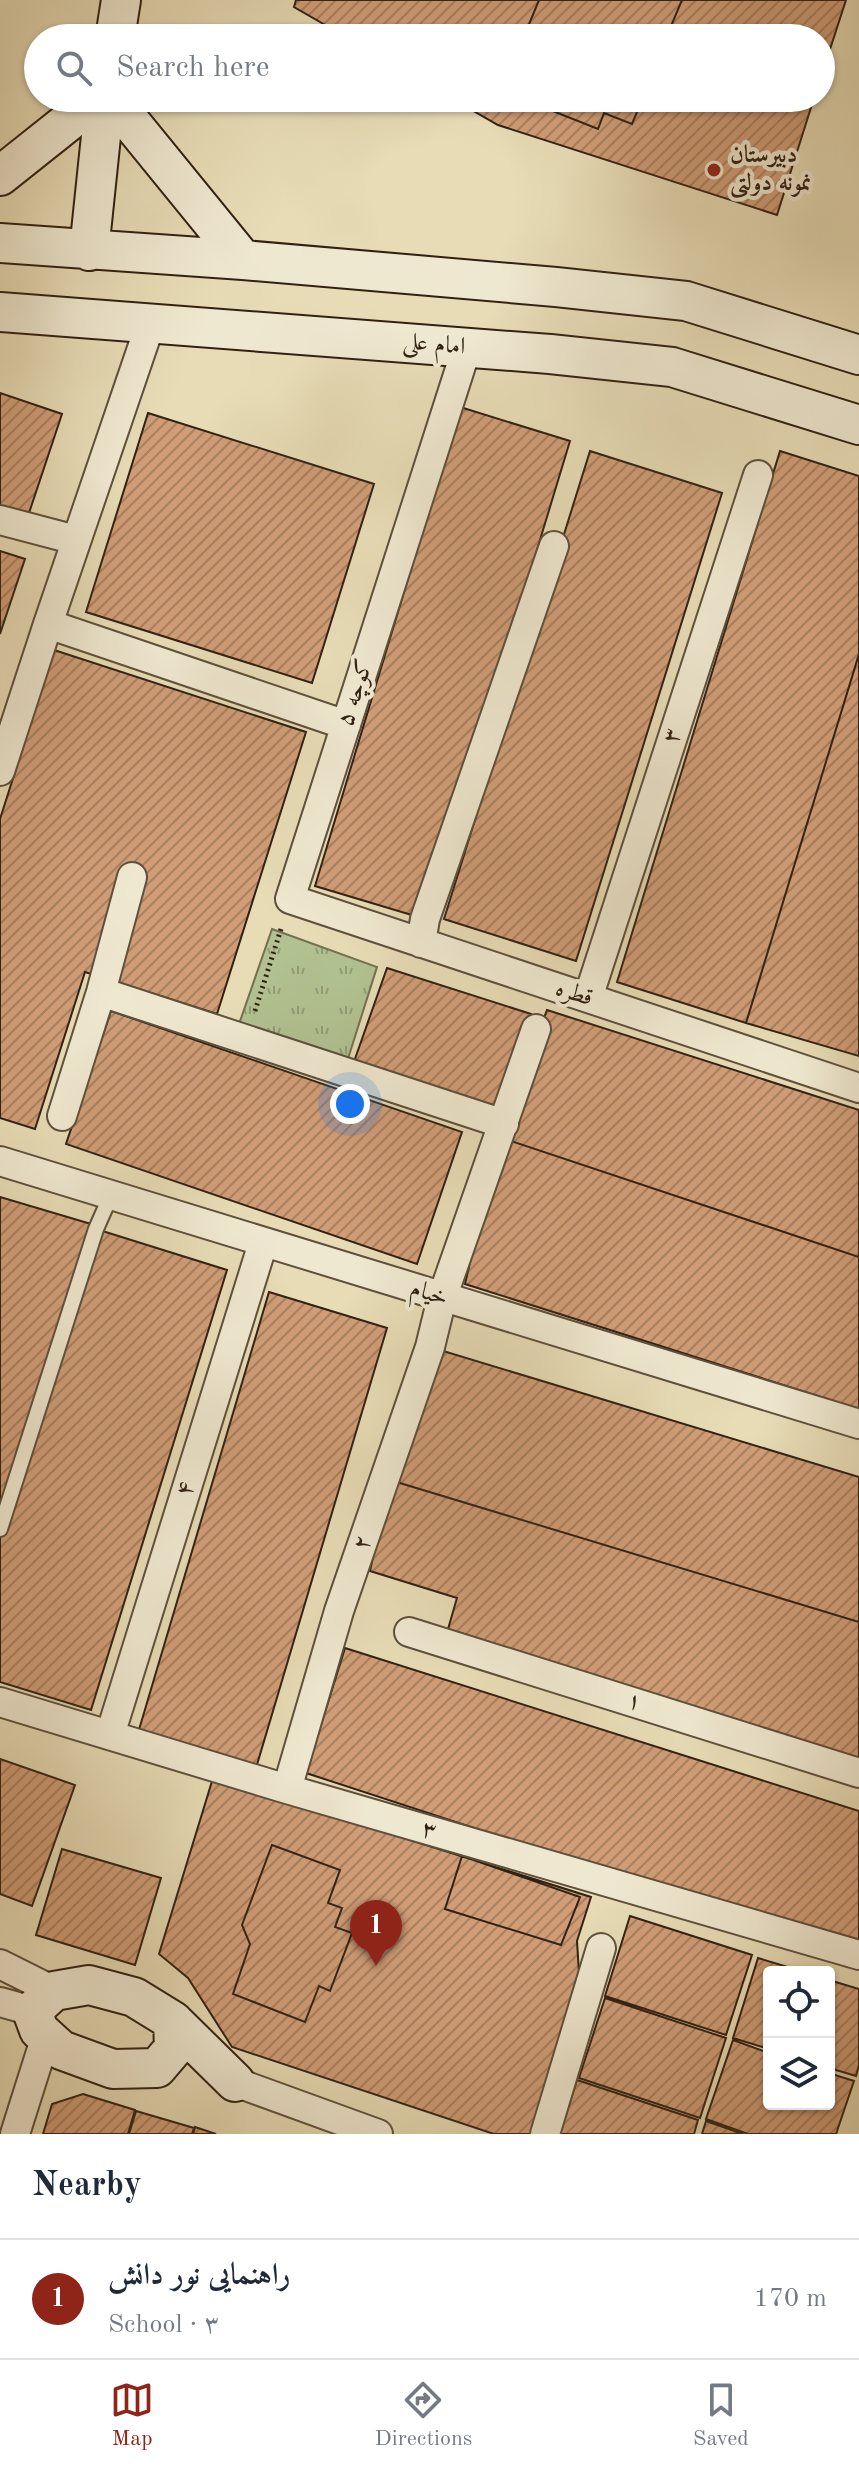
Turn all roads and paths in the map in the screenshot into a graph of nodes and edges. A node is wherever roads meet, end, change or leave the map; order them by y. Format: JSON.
{"nodes":[{"id":1,"x":121,"y":0,"type":"edge"},
{"id":2,"x":117,"y":24,"type":"edge"},
{"id":3,"x":80,"y":112,"type":"edge"},
{"id":4,"x":106,"y":112,"type":"edge"},
{"id":5,"x":120,"y":112,"type":"edge"},
{"id":6,"x":0,"y":176,"type":"edge"},
{"id":7,"x":0,"y":243,"type":"edge"},
{"id":8,"x":89,"y":251,"type":"junction"},
{"id":9,"x":243,"y":260,"type":"junction"},
{"id":10,"x":5,"y":317,"type":"edge"},
{"id":11,"x":151,"y":322,"type":"junction"},
{"id":12,"x":467,"y":347,"type":"junction"},
{"id":13,"x":859,"y":355,"type":"edge"},
{"id":14,"x":859,"y":425,"type":"edge"},
{"id":15,"x":758,"y":475,"type":"dead end"},
{"id":16,"x":0,"y":520,"type":"edge"},
{"id":17,"x":76,"y":540,"type":"junction"},
{"id":18,"x":554,"y":546,"type":"dead end"},
{"id":19,"x":48,"y":624,"type":"junction"},
{"id":20,"x":346,"y":725,"type":"junction"},
{"id":21,"x":0,"y":771,"type":"edge"},
{"id":22,"x":132,"y":877,"type":"dead end"},
{"id":23,"x":290,"y":899,"type":"junction"},
{"id":24,"x":421,"y":943,"type":"junction"},
{"id":25,"x":101,"y":992,"type":"junction"},
{"id":26,"x":588,"y":998,"type":"junction"},
{"id":27,"x":536,"y":1029,"type":"dead end"},
{"id":28,"x":246,"y":1038,"type":"junction"},
{"id":29,"x":859,"y":1088,"type":"edge"},
{"id":30,"x":62,"y":1116,"type":"dead end"},
{"id":31,"x":504,"y":1124,"type":"junction"},
{"id":32,"x":0,"y":1161,"type":"edge"},
{"id":33,"x":111,"y":1195,"type":"junction"},
{"id":34,"x":263,"y":1243,"type":"junction"},
{"id":35,"x":442,"y":1298,"type":"junction"},
{"id":36,"x":859,"y":1424,"type":"edge"},
{"id":37,"x":0,"y":1529,"type":"edge"},
{"id":38,"x":409,"y":1632,"type":"dead end"},
{"id":39,"x":0,"y":1702,"type":"edge"},
{"id":40,"x":110,"y":1735,"type":"junction"},
{"id":41,"x":859,"y":1773,"type":"edge"},
{"id":42,"x":287,"y":1789,"type":"junction"},
{"id":43,"x":601,"y":1948,"type":"dead end"},
{"id":44,"x":859,"y":1955,"type":"edge"},
{"id":45,"x":0,"y":1964,"type":"edge"},
{"id":46,"x":33,"y":2010,"type":"edge"},
{"id":47,"x":173,"y":2021,"type":"junction"},
{"id":48,"x":157,"y":2068,"type":"junction"},
{"id":49,"x":235,"y":2082,"type":"junction"},
{"id":50,"x":15,"y":2134,"type":"edge"},
{"id":51,"x":378,"y":2134,"type":"edge"},
{"id":52,"x":545,"y":2134,"type":"edge"}],
"edges":[{"from":1,"to":2,"type":"main road"},
{"from":3,"to":6,"type":"main road"},
{"from":4,"to":8,"type":"main road"},
{"from":5,"to":9,"type":"main road"},
{"from":7,"to":8,"type":"main road"},
{"from":8,"to":9,"type":"main road"},
{"from":9,"to":13,"type":"main road"},
{"from":10,"to":11,"type":"main road","name":"امام علی"},
{"from":11,"to":12,"type":"main road","name":"امام علی"},
{"from":11,"to":17,"type":"street"},
{"from":12,"to":14,"type":"main road","name":"امام علی"},
{"from":12,"to":20,"type":"street","name":"کوچه ۵"},
{"from":15,"to":26,"type":"street","name":"۳"},
{"from":16,"to":17,"type":"street"},
{"from":17,"to":19,"type":"street"},
{"from":18,"to":24,"type":"street"},
{"from":19,"to":20,"type":"street"},
{"from":19,"to":21,"type":"street"},
{"from":20,"to":23,"type":"street","name":"کوچه ۵"},
{"from":22,"to":25,"type":"street"},
{"from":23,"to":24,"type":"street","name":"قطره"},
{"from":23,"to":28,"type":"path"},
{"from":24,"to":26,"type":"street","name":"قطره"},
{"from":25,"to":28,"type":"street"},
{"from":25,"to":30,"type":"street"},
{"from":26,"to":29,"type":"street","name":"قطره"},
{"from":27,"to":31,"type":"street"},
{"from":28,"to":31,"type":"street"},
{"from":31,"to":35,"type":"street"},
{"from":32,"to":33,"type":"street","name":"خیام"},
{"from":33,"to":34,"type":"street","name":"خیام"},
{"from":33,"to":37,"type":"lane"},
{"from":34,"to":35,"type":"street","name":"خیام"},
{"from":34,"to":40,"type":"street","name":"۴"},
{"from":35,"to":36,"type":"street","name":"خیام"},
{"from":35,"to":42,"type":"street","name":"۲"},
{"from":38,"to":41,"type":"street","name":"۱"},
{"from":39,"to":40,"type":"street","name":"۳"},
{"from":40,"to":42,"type":"street","name":"۳"},
{"from":42,"to":44,"type":"street","name":"۳"},
{"from":43,"to":52,"type":"street"},
{"from":45,"to":46,"type":"street"},
{"from":46,"to":47,"type":"main road"},
{"from":46,"to":48,"type":"main road"},
{"from":46,"to":50,"type":"street"},
{"from":47,"to":48,"type":"main road"},
{"from":47,"to":49,"type":"main road"},
{"from":48,"to":49,"type":"main road"},
{"from":49,"to":51,"type":"street"}]}
